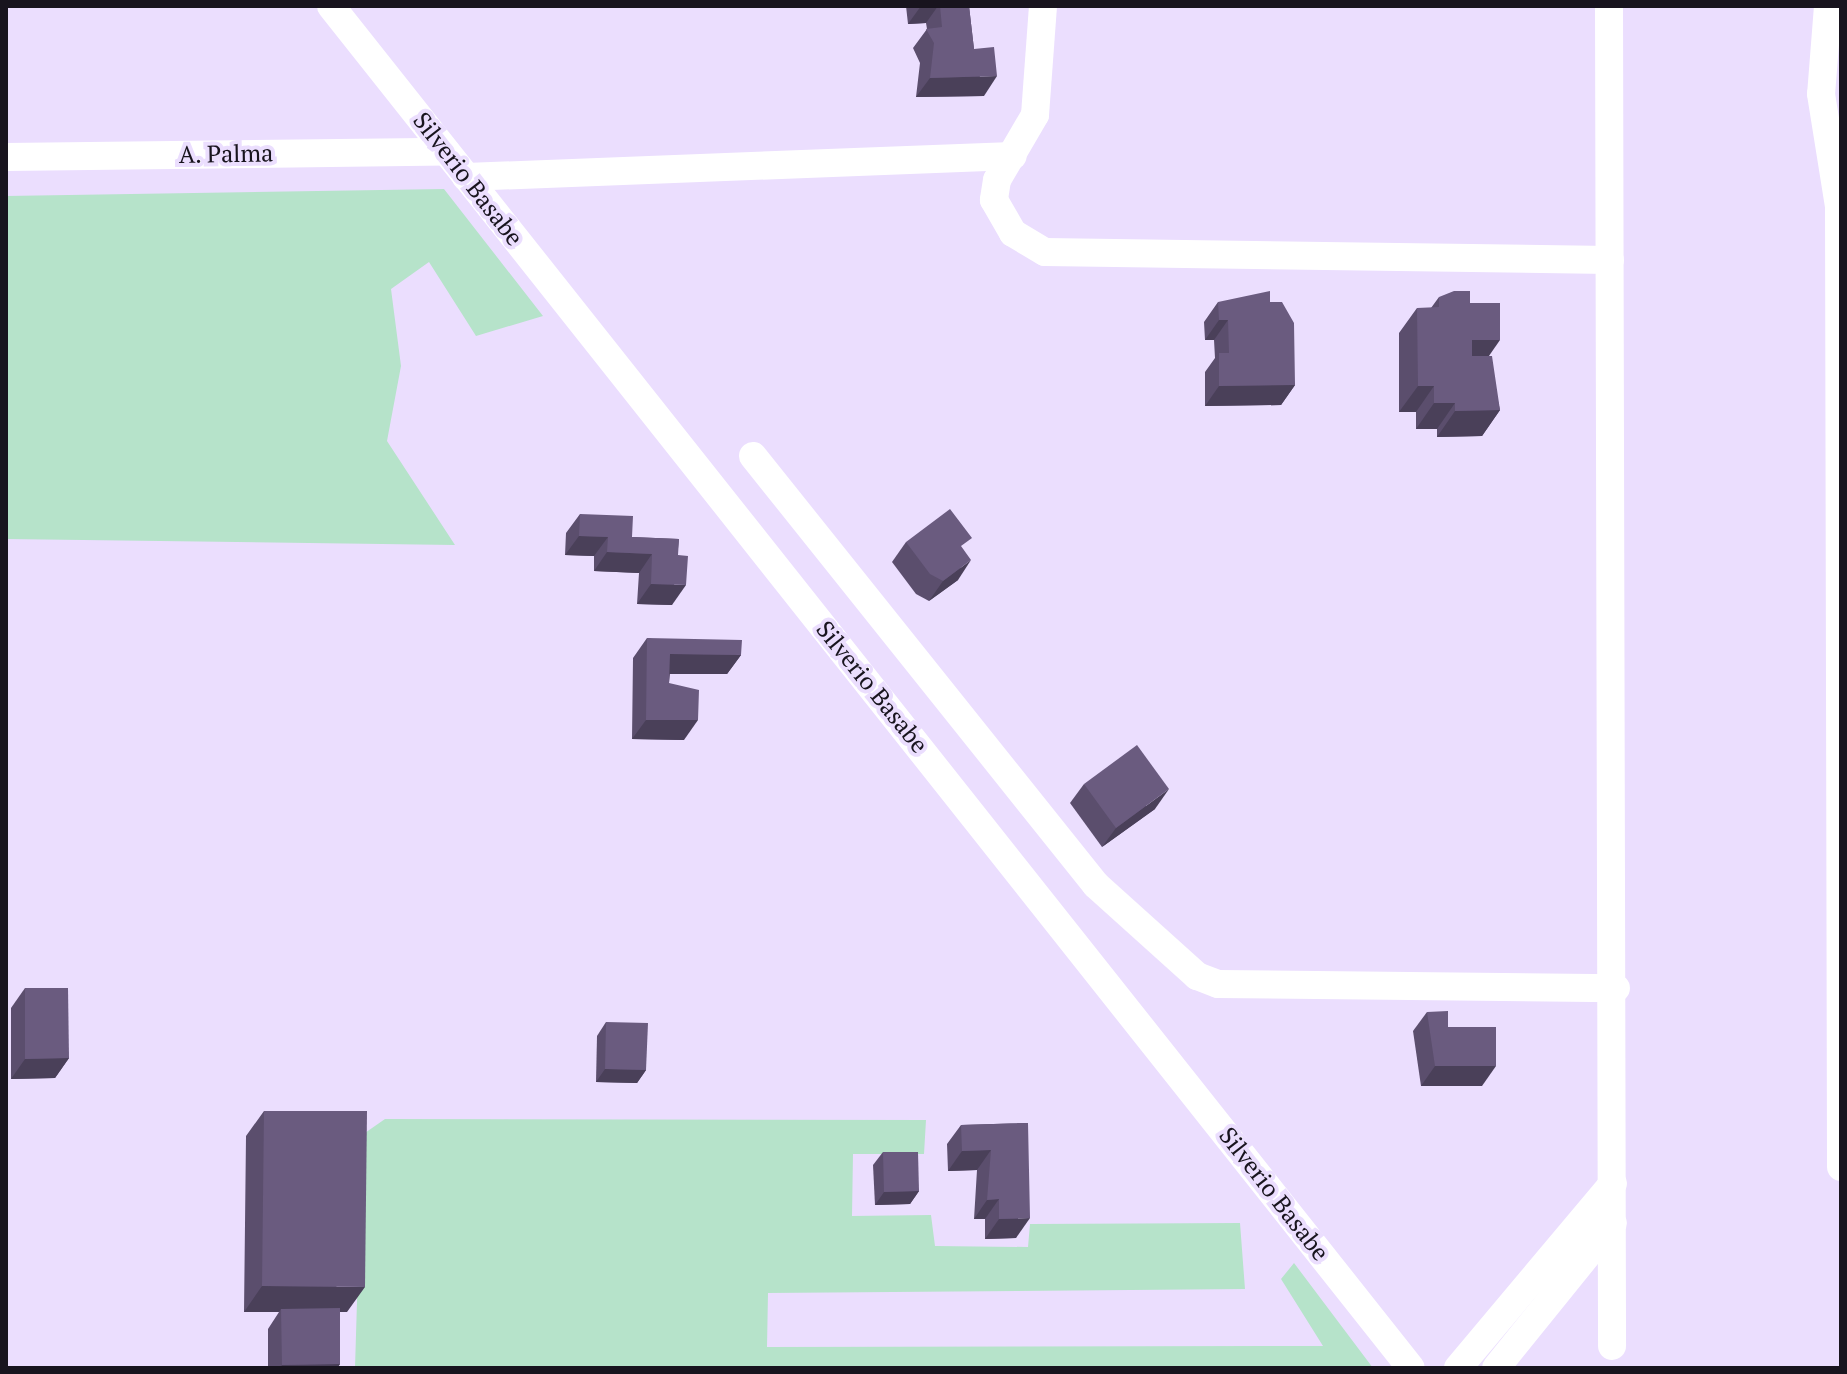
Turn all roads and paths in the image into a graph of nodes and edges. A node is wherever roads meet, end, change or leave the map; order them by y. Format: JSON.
{"nodes":[{"id":1,"x":331,"y":6,"type":"edge"},
{"id":2,"x":1043,"y":6,"type":"edge"},
{"id":3,"x":1609,"y":6,"type":"edge"},
{"id":4,"x":1828,"y":6,"type":"edge"},
{"id":5,"x":1832,"y":60,"type":"edge"},
{"id":6,"x":1834,"y":142,"type":"edge"},
{"id":7,"x":446,"y":152,"type":"junction"},
{"id":8,"x":1013,"y":156,"type":"junction"},
{"id":9,"x":6,"y":157,"type":"edge"},
{"id":10,"x":466,"y":177,"type":"junction"},
{"id":11,"x":1610,"y":260,"type":"junction"},
{"id":12,"x":753,"y":456,"type":"dead end"},
{"id":13,"x":1616,"y":988,"type":"junction"},
{"id":14,"x":1841,"y":1167,"type":"edge"},
{"id":15,"x":1613,"y":1183,"type":"junction"},
{"id":16,"x":1613,"y":1223,"type":"junction"},
{"id":17,"x":1612,"y":1346,"type":"dead end"},
{"id":18,"x":1411,"y":1368,"type":"edge"},
{"id":19,"x":1458,"y":1368,"type":"edge"},
{"id":20,"x":1496,"y":1368,"type":"edge"}],
"edges":[{"from":1,"to":7,"type":"street","name":"Silverio Basabe"},
{"from":2,"to":8,"type":"street"},
{"from":3,"to":11,"type":"street"},
{"from":4,"to":5,"type":"street"},
{"from":5,"to":6,"type":"street"},
{"from":6,"to":14,"type":"street"},
{"from":7,"to":9,"type":"street","name":"A. Palma"},
{"from":7,"to":10,"type":"street","name":"Silverio Basabe"},
{"from":8,"to":10,"type":"street"},
{"from":8,"to":11,"type":"street"},
{"from":10,"to":18,"type":"street","name":"Silverio Basabe"},
{"from":11,"to":13,"type":"street"},
{"from":12,"to":13,"type":"street"},
{"from":13,"to":15,"type":"street"},
{"from":15,"to":16,"type":"street"},
{"from":15,"to":19,"type":"street"},
{"from":16,"to":17,"type":"street"},
{"from":16,"to":20,"type":"street"}]}
